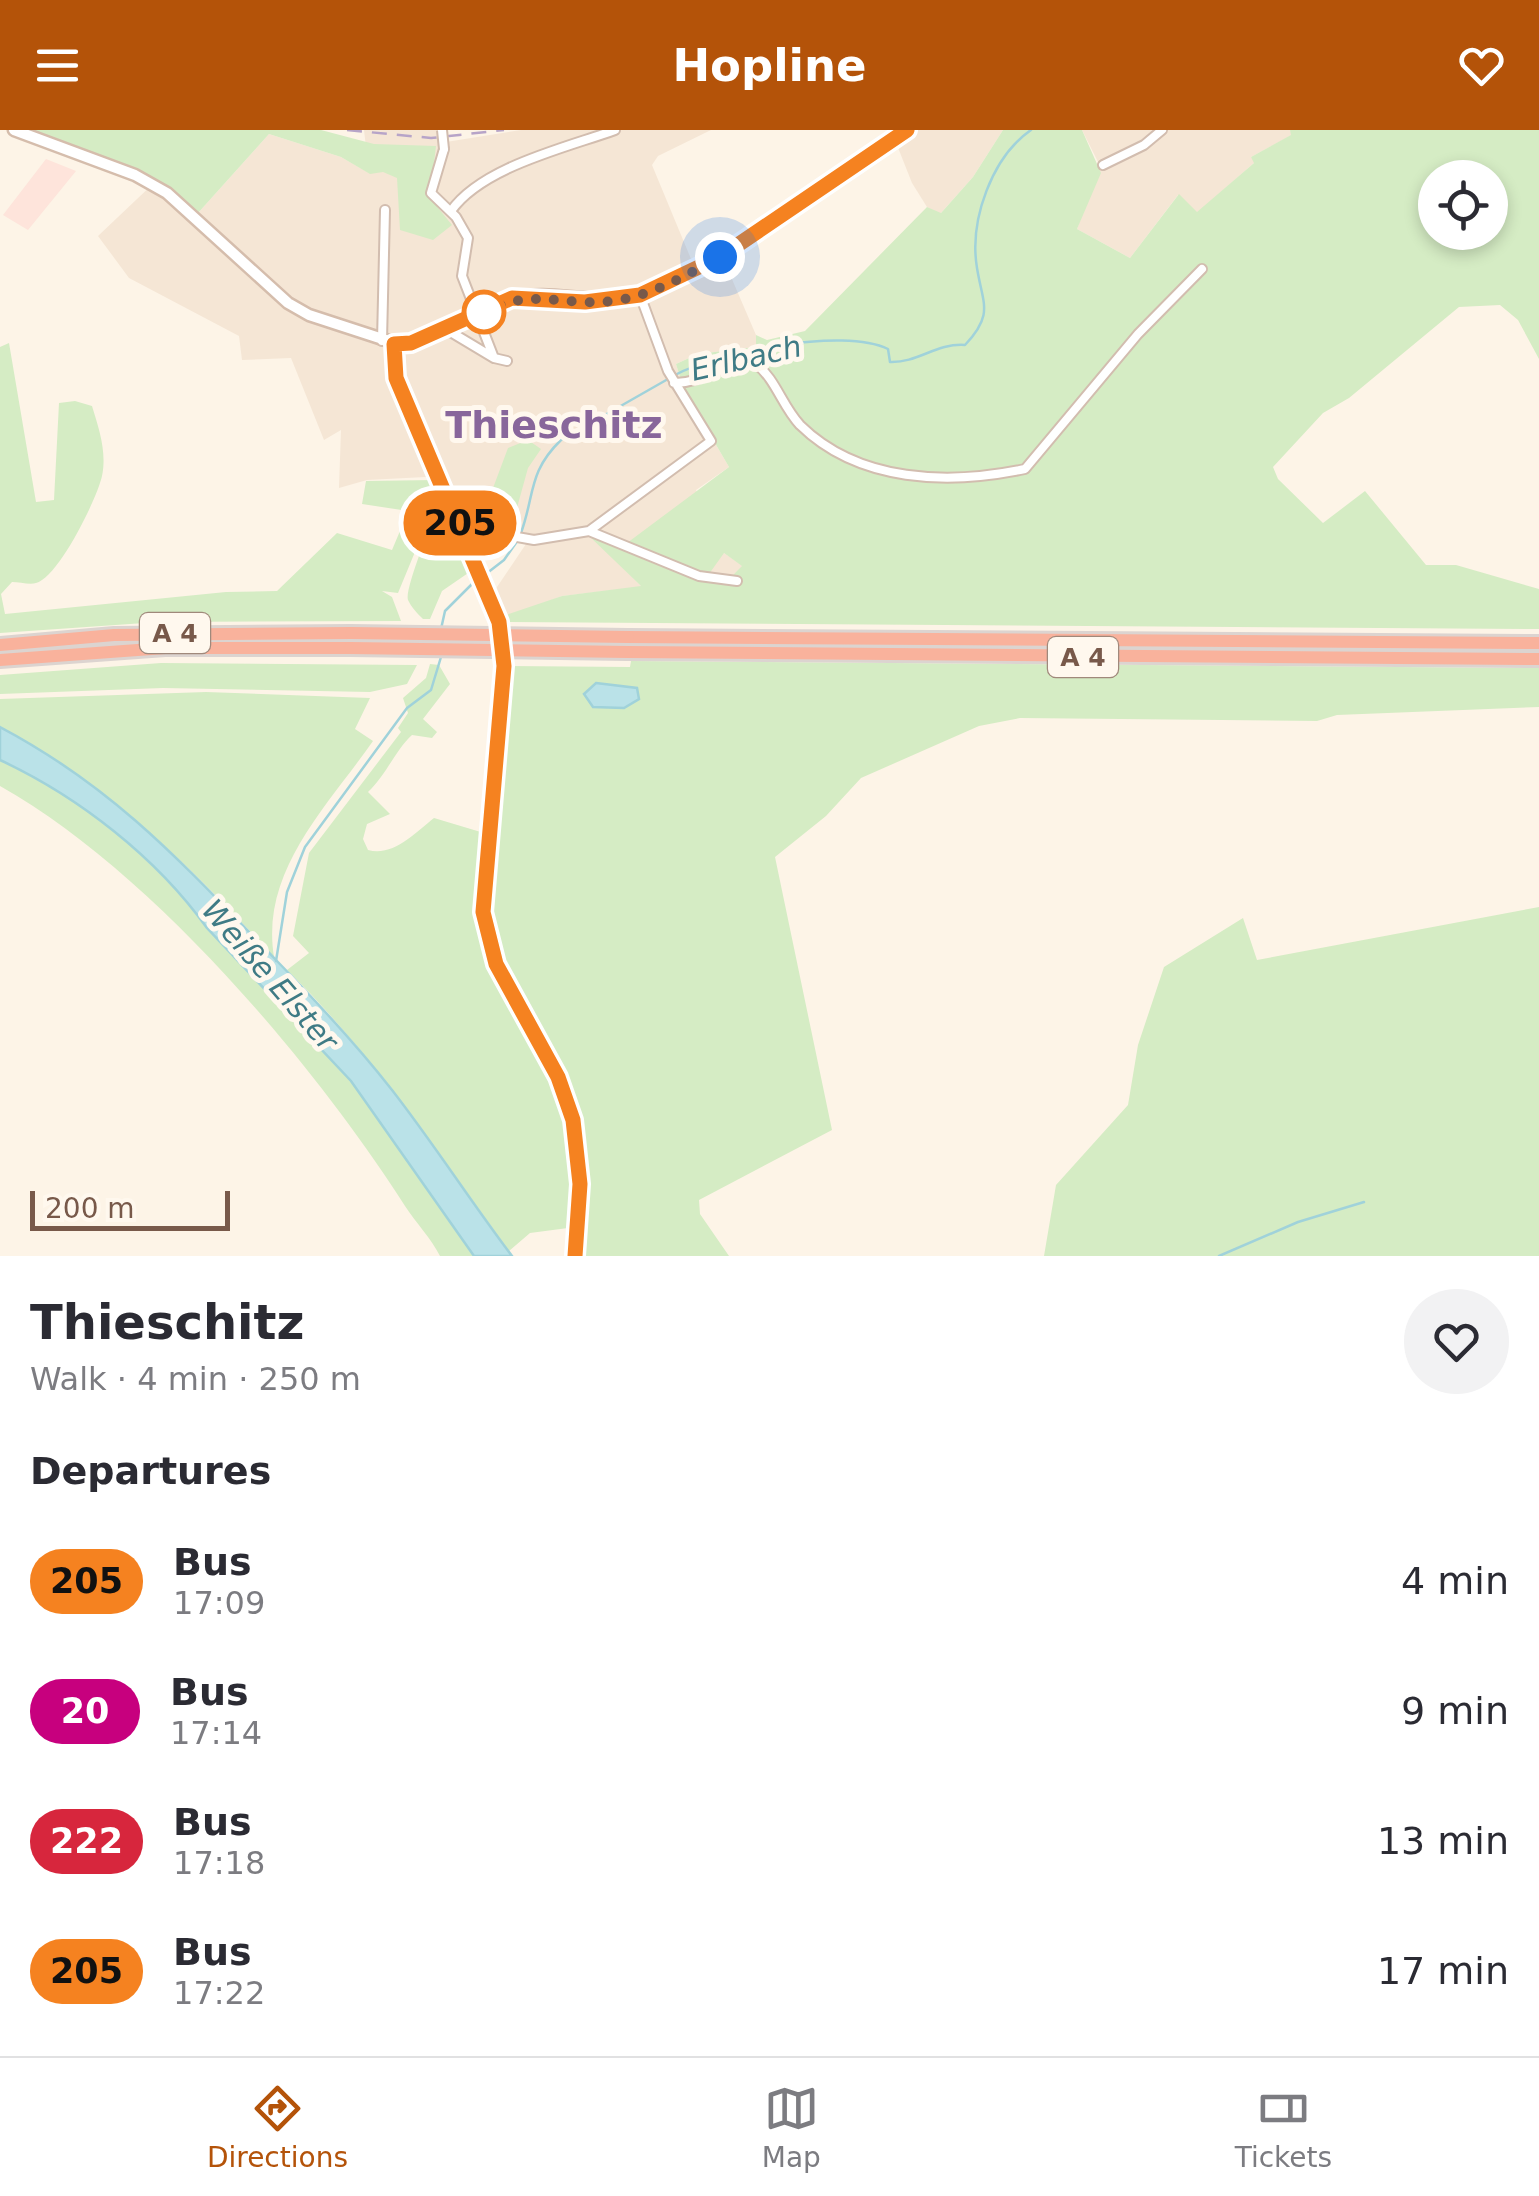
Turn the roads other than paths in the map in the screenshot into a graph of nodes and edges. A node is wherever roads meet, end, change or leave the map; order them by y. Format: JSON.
{"nodes":[{"id":1,"x":14,"y":130,"type":"edge"},
{"id":2,"x":442,"y":130,"type":"edge"},
{"id":3,"x":615,"y":130,"type":"edge"},
{"id":4,"x":907,"y":130,"type":"edge"},
{"id":5,"x":1162,"y":130,"type":"edge"},
{"id":6,"x":1103,"y":165,"type":"dead end"},
{"id":7,"x":385,"y":210,"type":"dead end"},
{"id":8,"x":451,"y":212,"type":"junction"},
{"id":9,"x":1202,"y":269,"type":"dead end"},
{"id":10,"x":640,"y":295,"type":"junction"},
{"id":11,"x":476,"y":316,"type":"junction"},
{"id":12,"x":444,"y":328,"type":"junction"},
{"id":13,"x":388,"y":343,"type":"junction"},
{"id":14,"x":494,"y":358,"type":"junction"},
{"id":15,"x":507,"y":361,"type":"dead end"},
{"id":16,"x":672,"y":377,"type":"junction"},
{"id":17,"x":462,"y":527,"type":"junction"},
{"id":18,"x":589,"y":531,"type":"junction"},
{"id":19,"x":737,"y":581,"type":"dead end"},
{"id":20,"x":499,"y":622,"type":"dead end"},
{"id":21,"x":1539,"y":643,"type":"edge"},
{"id":22,"x":0,"y":644,"type":"edge"},
{"id":23,"x":0,"y":660,"type":"edge"},
{"id":24,"x":1539,"y":660,"type":"edge"},
{"id":25,"x":504,"y":666,"type":"dead end"},
{"id":26,"x":576,"y":1256,"type":"edge"}],
"edges":[{"from":1,"to":13,"type":"main road"},
{"from":2,"to":8,"type":"street","bridge":true},
{"from":3,"to":8,"type":"street"},
{"from":4,"to":10,"type":"main road"},
{"from":5,"to":6,"type":"street"},
{"from":7,"to":13,"type":"street"},
{"from":8,"to":11,"type":"street"},
{"from":9,"to":16,"type":"street"},
{"from":10,"to":11,"type":"main road"},
{"from":10,"to":16,"type":"street"},
{"from":11,"to":12,"type":"main road"},
{"from":11,"to":14,"type":"street"},
{"from":12,"to":13,"type":"main road"},
{"from":12,"to":14,"type":"street"},
{"from":13,"to":17,"type":"main road"},
{"from":14,"to":15,"type":"street"},
{"from":16,"to":18,"type":"street"},
{"from":17,"to":18,"type":"street"},
{"from":17,"to":20,"type":"main road"},
{"from":18,"to":19,"type":"street"},
{"from":21,"to":22,"type":"highway","number":"A 4","bridge":true},
{"from":23,"to":24,"type":"highway","number":"A 4","bridge":true},
{"from":25,"to":26,"type":"main road"}]}
